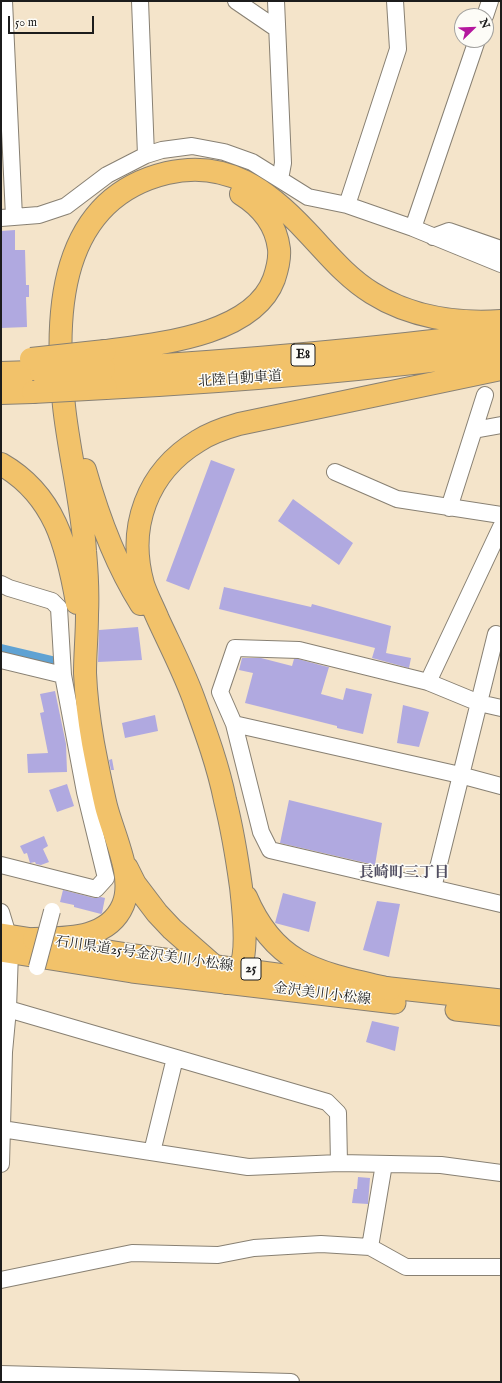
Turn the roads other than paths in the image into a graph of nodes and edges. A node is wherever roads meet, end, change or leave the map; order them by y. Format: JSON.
{"nodes":[{"id":1,"x":4,"y":1,"type":"edge"},
{"id":2,"x":140,"y":1,"type":"edge"},
{"id":3,"x":236,"y":1,"type":"edge"},
{"id":4,"x":276,"y":1,"type":"edge"},
{"id":5,"x":395,"y":1,"type":"edge"},
{"id":6,"x":277,"y":29,"type":"junction"},
{"id":7,"x":474,"y":48,"type":"edge"},
{"id":8,"x":146,"y":155,"type":"junction"},
{"id":9,"x":280,"y":179,"type":"junction"},
{"id":10,"x":348,"y":205,"type":"junction"},
{"id":11,"x":8,"y":217,"type":"edge"},
{"id":12,"x":413,"y":228,"type":"junction"},
{"id":13,"x":433,"y":237,"type":"junction"},
{"id":14,"x":501,"y":249,"type":"edge"},
{"id":15,"x":501,"y":264,"type":"edge"},
{"id":16,"x":501,"y":321,"type":"edge"},
{"id":17,"x":501,"y":333,"type":"edge"},
{"id":18,"x":501,"y":352,"type":"edge"},
{"id":19,"x":1,"y":361,"type":"edge"},
{"id":20,"x":105,"y":369,"type":"junction"},
{"id":21,"x":501,"y":369,"type":"edge"},
{"id":22,"x":1,"y":373,"type":"edge"},
{"id":23,"x":32,"y":374,"type":"junction"},
{"id":24,"x":1,"y":392,"type":"edge"},
{"id":25,"x":485,"y":395,"type":"dead end"},
{"id":26,"x":501,"y":425,"type":"edge"},
{"id":27,"x":474,"y":430,"type":"junction"},
{"id":28,"x":1,"y":464,"type":"edge"},
{"id":29,"x":335,"y":472,"type":"dead end"},
{"id":30,"x":449,"y":508,"type":"junction"},
{"id":31,"x":501,"y":515,"type":"edge"},
{"id":32,"x":501,"y":527,"type":"edge"},
{"id":33,"x":1,"y":580,"type":"edge"},
{"id":34,"x":1,"y":584,"type":"edge"},
{"id":35,"x":57,"y":593,"type":"dead end"},
{"id":36,"x":501,"y":636,"type":"edge"},
{"id":37,"x":173,"y":651,"type":"junction"},
{"id":38,"x":1,"y":660,"type":"edge"},
{"id":39,"x":85,"y":672,"type":"junction"},
{"id":40,"x":63,"y":675,"type":"junction"},
{"id":41,"x":428,"y":682,"type":"junction"},
{"id":42,"x":479,"y":703,"type":"junction"},
{"id":43,"x":501,"y":708,"type":"edge"},
{"id":44,"x":234,"y":724,"type":"junction"},
{"id":45,"x":460,"y":775,"type":"junction"},
{"id":46,"x":501,"y":786,"type":"edge"},
{"id":47,"x":120,"y":853,"type":"junction"},
{"id":48,"x":1,"y":865,"type":"edge"},
{"id":49,"x":239,"y":873,"type":"junction"},
{"id":50,"x":433,"y":888,"type":"junction"},
{"id":51,"x":501,"y":904,"type":"edge"},
{"id":52,"x":52,"y":911,"type":"dead end"},
{"id":53,"x":1,"y":912,"type":"edge"},
{"id":54,"x":34,"y":939,"type":"junction"},
{"id":55,"x":5,"y":943,"type":"edge"},
{"id":56,"x":213,"y":965,"type":"junction"},
{"id":57,"x":37,"y":967,"type":"dead end"},
{"id":58,"x":233,"y":975,"type":"junction"},
{"id":59,"x":390,"y":989,"type":"junction"},
{"id":60,"x":501,"y":1000,"type":"edge"},
{"id":61,"x":8,"y":1009,"type":"junction"},
{"id":62,"x":501,"y":1014,"type":"edge"},
{"id":63,"x":2,"y":1052,"type":"edge"},
{"id":64,"x":175,"y":1058,"type":"junction"},
{"id":65,"x":2,"y":1129,"type":"edge"},
{"id":66,"x":152,"y":1152,"type":"junction"},
{"id":67,"x":339,"y":1163,"type":"junction"},
{"id":68,"x":1,"y":1164,"type":"edge"},
{"id":69,"x":384,"y":1164,"type":"junction"},
{"id":70,"x":501,"y":1173,"type":"edge"},
{"id":71,"x":370,"y":1247,"type":"junction"},
{"id":72,"x":501,"y":1267,"type":"edge"},
{"id":73,"x":1,"y":1280,"type":"edge"},
{"id":74,"x":1,"y":1374,"type":"edge"},
{"id":75,"x":291,"y":1382,"type":"edge"}],
"edges":[{"from":1,"to":11,"type":"street"},
{"from":2,"to":8,"type":"street"},
{"from":3,"to":6,"type":"street"},
{"from":4,"to":6,"type":"street"},
{"from":5,"to":10,"type":"street"},
{"from":6,"to":9,"type":"street"},
{"from":7,"to":12,"type":"street"},
{"from":8,"to":9,"type":"street"},
{"from":8,"to":11,"type":"street"},
{"from":9,"to":10,"type":"street"},
{"from":10,"to":12,"type":"street"},
{"from":12,"to":13,"type":"street"},
{"from":13,"to":14,"type":"street"},
{"from":13,"to":15,"type":"street"},
{"from":16,"to":39,"type":"highway"},
{"from":17,"to":20,"type":"highway","name":"北陸自動車道","number":"E8"},
{"from":18,"to":20,"type":"highway","name":"北陸自動車道","number":"E8"},
{"from":19,"to":23,"type":"highway"},
{"from":20,"to":23,"type":"highway","name":"北陸自動車道","number":"E8","bridge":true},
{"from":20,"to":23,"type":"highway","bridge":true},
{"from":20,"to":37,"type":"highway"},
{"from":21,"to":37,"type":"highway"},
{"from":22,"to":23,"type":"highway","name":"北陸自動車道","number":"E8"},
{"from":23,"to":24,"type":"highway","name":"北陸自動車道","number":"E8"},
{"from":25,"to":27,"type":"street"},
{"from":26,"to":27,"type":"street"},
{"from":27,"to":30,"type":"street"},
{"from":28,"to":39,"type":"highway"},
{"from":29,"to":30,"type":"street"},
{"from":30,"to":31,"type":"street"},
{"from":32,"to":41,"type":"street"},
{"from":33,"to":35,"type":"street"},
{"from":34,"to":40,"type":"street"},
{"from":36,"to":42,"type":"street"},
{"from":37,"to":49,"type":"highway"},
{"from":38,"to":40,"type":"street"},
{"from":39,"to":47,"type":"highway"},
{"from":40,"to":48,"type":"street"},
{"from":41,"to":42,"type":"street"},
{"from":41,"to":44,"type":"street"},
{"from":42,"to":43,"type":"street"},
{"from":42,"to":45,"type":"street"},
{"from":44,"to":45,"type":"street"},
{"from":44,"to":50,"type":"street"},
{"from":45,"to":46,"type":"street"},
{"from":45,"to":50,"type":"street"},
{"from":47,"to":54,"type":"highway"},
{"from":47,"to":56,"type":"highway"},
{"from":49,"to":58,"type":"highway"},
{"from":49,"to":59,"type":"highway"},
{"from":50,"to":51,"type":"street"},
{"from":52,"to":57,"type":"street","bridge":true},
{"from":53,"to":55,"type":"street"},
{"from":54,"to":55,"type":"main road","name":"石川県道25号金沢美川小松線"},
{"from":54,"to":56,"type":"main road","name":"石川県道25号金沢美川小松線"},
{"from":55,"to":58,"type":"main road","name":"金沢美川小松線","number":"25"},
{"from":55,"to":61,"type":"street"},
{"from":56,"to":58,"type":"highway"},
{"from":58,"to":59,"type":"main road","name":"石川県道25号金沢美川小松線","number":"25"},
{"from":58,"to":62,"type":"main road","name":"金沢美川小松線","number":"25"},
{"from":59,"to":60,"type":"main road","name":"石川県道25号金沢美川小松線","number":"25"},
{"from":61,"to":63,"type":"street"},
{"from":61,"to":64,"type":"street"},
{"from":63,"to":65,"type":"street"},
{"from":64,"to":66,"type":"street"},
{"from":64,"to":67,"type":"street"},
{"from":65,"to":66,"type":"street"},
{"from":65,"to":68,"type":"street"},
{"from":66,"to":67,"type":"street"},
{"from":67,"to":69,"type":"street"},
{"from":69,"to":70,"type":"street"},
{"from":69,"to":71,"type":"street"},
{"from":71,"to":72,"type":"street"},
{"from":71,"to":73,"type":"street"},
{"from":74,"to":75,"type":"street"}]}
